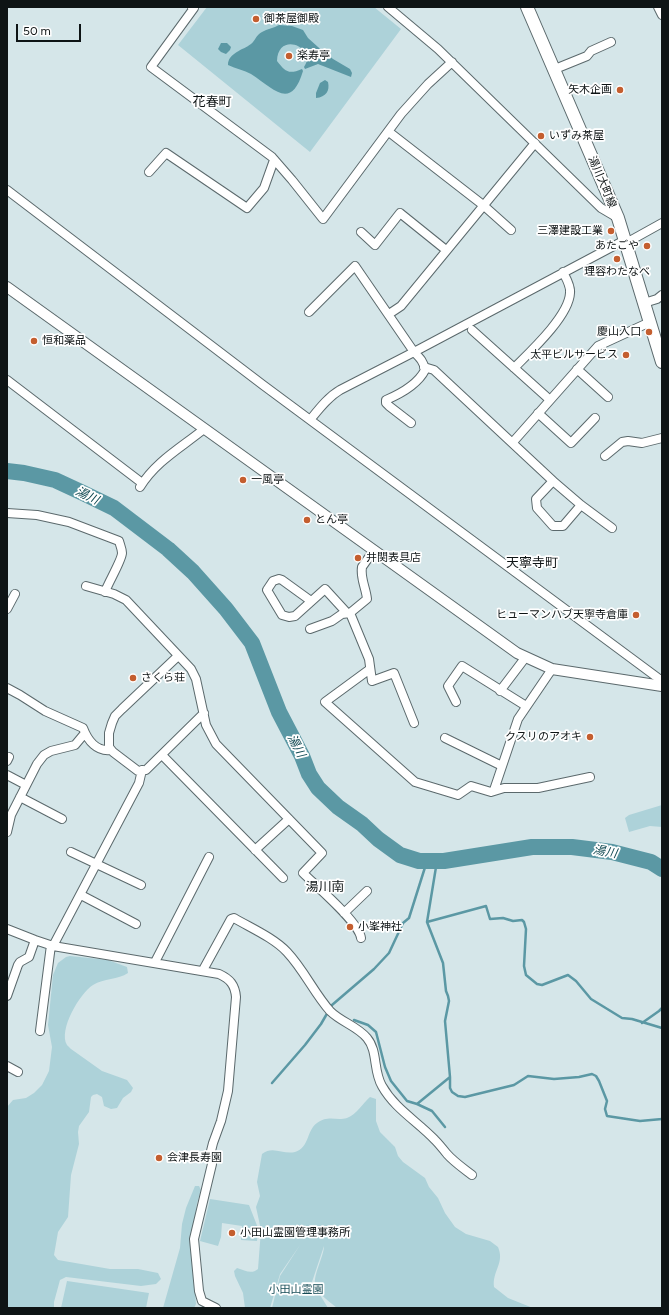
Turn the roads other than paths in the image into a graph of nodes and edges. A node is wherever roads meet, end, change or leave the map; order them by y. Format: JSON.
{"nodes":[{"id":1,"x":192,"y":7,"type":"edge"},
{"id":2,"x":527,"y":7,"type":"edge"},
{"id":3,"x":658,"y":7,"type":"edge"},
{"id":4,"x":393,"y":9,"type":"edge"},
{"id":5,"x":662,"y":16,"type":"edge"},
{"id":6,"x":611,"y":42,"type":"dead end"},
{"id":7,"x":452,"y":62,"type":"junction"},
{"id":8,"x":555,"y":69,"type":"junction"},
{"id":9,"x":389,"y":132,"type":"junction"},
{"id":10,"x":535,"y":143,"type":"junction"},
{"id":11,"x":274,"y":160,"type":"junction"},
{"id":12,"x":149,"y":172,"type":"dead end"},
{"id":13,"x":7,"y":190,"type":"edge"},
{"id":14,"x":483,"y":205,"type":"junction"},
{"id":15,"x":618,"y":218,"type":"junction"},
{"id":16,"x":662,"y":223,"type":"edge"},
{"id":17,"x":511,"y":230,"type":"dead end"},
{"id":18,"x":360,"y":232,"type":"dead end"},
{"id":19,"x":625,"y":242,"type":"junction"},
{"id":20,"x":446,"y":250,"type":"junction"},
{"id":21,"x":563,"y":272,"type":"junction"},
{"id":22,"x":7,"y":286,"type":"edge"},
{"id":23,"x":662,"y":296,"type":"edge"},
{"id":24,"x":644,"y":303,"type":"junction"},
{"id":25,"x":309,"y":312,"type":"dead end"},
{"id":26,"x":389,"y":314,"type":"junction"},
{"id":27,"x":650,"y":322,"type":"junction"},
{"id":28,"x":472,"y":330,"type":"dead end"},
{"id":29,"x":414,"y":352,"type":"junction"},
{"id":30,"x":662,"y":362,"type":"edge"},
{"id":31,"x":424,"y":368,"type":"junction"},
{"id":32,"x":514,"y":368,"type":"junction"},
{"id":33,"x":577,"y":369,"type":"junction"},
{"id":34,"x":7,"y":380,"type":"edge"},
{"id":35,"x":608,"y":397,"type":"dead end"},
{"id":36,"x":550,"y":400,"type":"junction"},
{"id":37,"x":538,"y":413,"type":"junction"},
{"id":38,"x":596,"y":418,"type":"dead end"},
{"id":39,"x":310,"y":420,"type":"junction"},
{"id":40,"x":411,"y":423,"type":"dead end"},
{"id":41,"x":204,"y":429,"type":"junction"},
{"id":42,"x":662,"y":438,"type":"edge"},
{"id":43,"x":513,"y":442,"type":"junction"},
{"id":44,"x":606,"y":456,"type":"dead end"},
{"id":45,"x":553,"y":481,"type":"junction"},
{"id":46,"x":581,"y":505,"type":"junction"},
{"id":47,"x":7,"y":512,"type":"edge"},
{"id":48,"x":612,"y":528,"type":"dead end"},
{"id":49,"x":374,"y":550,"type":"junction"},
{"id":50,"x":86,"y":586,"type":"dead end"},
{"id":51,"x":105,"y":592,"type":"junction"},
{"id":52,"x":14,"y":594,"type":"dead end"},
{"id":53,"x":312,"y":601,"type":"junction"},
{"id":54,"x":7,"y":609,"type":"edge"},
{"id":55,"x":349,"y":613,"type":"junction"},
{"id":56,"x":310,"y":629,"type":"dead end"},
{"id":57,"x":178,"y":656,"type":"junction"},
{"id":58,"x":525,"y":658,"type":"junction"},
{"id":59,"x":370,"y":669,"type":"junction"},
{"id":60,"x":552,"y":669,"type":"junction"},
{"id":61,"x":662,"y":681,"type":"edge"},
{"id":62,"x":662,"y":686,"type":"edge"},
{"id":63,"x":7,"y":688,"type":"edge"},
{"id":64,"x":500,"y":690,"type":"junction"},
{"id":65,"x":456,"y":702,"type":"dead end"},
{"id":66,"x":526,"y":706,"type":"junction"},
{"id":67,"x":204,"y":713,"type":"junction"},
{"id":68,"x":414,"y":723,"type":"dead end"},
{"id":69,"x":85,"y":733,"type":"junction"},
{"id":70,"x":445,"y":738,"type":"dead end"},
{"id":71,"x":111,"y":750,"type":"junction"},
{"id":72,"x":162,"y":755,"type":"junction"},
{"id":73,"x":502,"y":766,"type":"junction"},
{"id":74,"x":142,"y":770,"type":"junction"},
{"id":75,"x":7,"y":775,"type":"edge"},
{"id":76,"x":590,"y":777,"type":"dead end"},
{"id":77,"x":26,"y":785,"type":"junction"},
{"id":78,"x":494,"y":790,"type":"junction"},
{"id":79,"x":20,"y":797,"type":"junction"},
{"id":80,"x":62,"y":819,"type":"dead end"},
{"id":81,"x":288,"y":819,"type":"junction"},
{"id":82,"x":7,"y":832,"type":"edge"},
{"id":83,"x":255,"y":850,"type":"junction"},
{"id":84,"x":71,"y":852,"type":"dead end"},
{"id":85,"x":209,"y":858,"type":"dead end"},
{"id":86,"x":97,"y":864,"type":"junction"},
{"id":87,"x":283,"y":878,"type":"dead end"},
{"id":88,"x":141,"y":885,"type":"dead end"},
{"id":89,"x":367,"y":891,"type":"dead end"},
{"id":90,"x":81,"y":894,"type":"junction"},
{"id":91,"x":344,"y":913,"type":"junction"},
{"id":92,"x":136,"y":924,"type":"dead end"},
{"id":93,"x":7,"y":929,"type":"edge"},
{"id":94,"x":361,"y":938,"type":"dead end"},
{"id":95,"x":35,"y":940,"type":"junction"},
{"id":96,"x":52,"y":945,"type":"junction"},
{"id":97,"x":155,"y":962,"type":"junction"},
{"id":98,"x":203,"y":970,"type":"junction"},
{"id":99,"x":7,"y":996,"type":"edge"},
{"id":100,"x":40,"y":1031,"type":"dead end"},
{"id":101,"x":7,"y":1066,"type":"edge"},
{"id":102,"x":18,"y":1072,"type":"dead end"},
{"id":103,"x":472,"y":1175,"type":"dead end"},
{"id":104,"x":216,"y":1308,"type":"edge"}],
"edges":[{"from":1,"to":11,"type":"street"},
{"from":2,"to":8,"type":"main road","name":"湯川大町線"},
{"from":3,"to":5,"type":"street"},
{"from":4,"to":7,"type":"street"},
{"from":6,"to":8,"type":"street"},
{"from":7,"to":9,"type":"street"},
{"from":7,"to":10,"type":"street"},
{"from":8,"to":15,"type":"main road","name":"湯川大町線"},
{"from":9,"to":11,"type":"street"},
{"from":9,"to":14,"type":"street"},
{"from":10,"to":14,"type":"street"},
{"from":10,"to":15,"type":"street"},
{"from":11,"to":12,"type":"street"},
{"from":13,"to":39,"type":"street"},
{"from":14,"to":17,"type":"street"},
{"from":14,"to":20,"type":"street"},
{"from":15,"to":19,"type":"main road","name":"湯川大町線"},
{"from":16,"to":19,"type":"street"},
{"from":18,"to":20,"type":"street"},
{"from":19,"to":21,"type":"street"},
{"from":19,"to":24,"type":"main road","name":"湯川大町線"},
{"from":20,"to":26,"type":"street"},
{"from":21,"to":29,"type":"street"},
{"from":21,"to":32,"type":"street"},
{"from":22,"to":41,"type":"street"},
{"from":23,"to":24,"type":"street"},
{"from":24,"to":27,"type":"main road","name":"湯川大町線"},
{"from":25,"to":26,"type":"street"},
{"from":26,"to":29,"type":"street"},
{"from":27,"to":30,"type":"main road","name":"湯川大町線"},
{"from":27,"to":33,"type":"street"},
{"from":28,"to":32,"type":"street"},
{"from":29,"to":31,"type":"street"},
{"from":29,"to":39,"type":"street"},
{"from":31,"to":40,"type":"street"},
{"from":31,"to":43,"type":"street"},
{"from":32,"to":36,"type":"street"},
{"from":33,"to":35,"type":"street"},
{"from":33,"to":36,"type":"street"},
{"from":34,"to":41,"type":"street"},
{"from":36,"to":37,"type":"street"},
{"from":37,"to":38,"type":"street"},
{"from":37,"to":43,"type":"street"},
{"from":39,"to":61,"type":"street"},
{"from":41,"to":49,"type":"street"},
{"from":42,"to":44,"type":"street"},
{"from":43,"to":45,"type":"street"},
{"from":45,"to":46,"type":"street"},
{"from":45,"to":46,"type":"street"},
{"from":46,"to":48,"type":"street"},
{"from":47,"to":51,"type":"street"},
{"from":49,"to":55,"type":"street"},
{"from":49,"to":58,"type":"street"},
{"from":50,"to":51,"type":"street"},
{"from":51,"to":57,"type":"street"},
{"from":52,"to":54,"type":"street"},
{"from":53,"to":53,"type":"street"},
{"from":53,"to":55,"type":"street"},
{"from":55,"to":56,"type":"street"},
{"from":55,"to":59,"type":"street"},
{"from":57,"to":67,"type":"street"},
{"from":57,"to":71,"type":"street"},
{"from":58,"to":60,"type":"street"},
{"from":58,"to":64,"type":"street"},
{"from":59,"to":68,"type":"street"},
{"from":59,"to":78,"type":"street"},
{"from":60,"to":62,"type":"street"},
{"from":60,"to":66,"type":"street"},
{"from":63,"to":69,"type":"street"},
{"from":64,"to":65,"type":"street"},
{"from":64,"to":66,"type":"street"},
{"from":66,"to":73,"type":"street"},
{"from":67,"to":72,"type":"street"},
{"from":67,"to":81,"type":"street"},
{"from":69,"to":71,"type":"street"},
{"from":69,"to":77,"type":"street"},
{"from":70,"to":73,"type":"street"},
{"from":71,"to":74,"type":"street"},
{"from":72,"to":74,"type":"street"},
{"from":72,"to":83,"type":"street"},
{"from":73,"to":78,"type":"street"},
{"from":74,"to":86,"type":"street"},
{"from":75,"to":77,"type":"street"},
{"from":76,"to":78,"type":"street"},
{"from":77,"to":79,"type":"street"},
{"from":79,"to":80,"type":"street"},
{"from":79,"to":82,"type":"street"},
{"from":81,"to":83,"type":"street"},
{"from":81,"to":91,"type":"street"},
{"from":83,"to":87,"type":"street"},
{"from":84,"to":86,"type":"street"},
{"from":85,"to":97,"type":"street"},
{"from":86,"to":88,"type":"street"},
{"from":86,"to":90,"type":"street"},
{"from":89,"to":91,"type":"street"},
{"from":90,"to":92,"type":"street"},
{"from":90,"to":96,"type":"street"},
{"from":91,"to":94,"type":"street"},
{"from":93,"to":95,"type":"street"},
{"from":95,"to":96,"type":"street"},
{"from":95,"to":99,"type":"street"},
{"from":96,"to":97,"type":"street"},
{"from":96,"to":100,"type":"street"},
{"from":97,"to":98,"type":"street"},
{"from":98,"to":103,"type":"street"},
{"from":98,"to":104,"type":"street"},
{"from":101,"to":102,"type":"street"}]}
